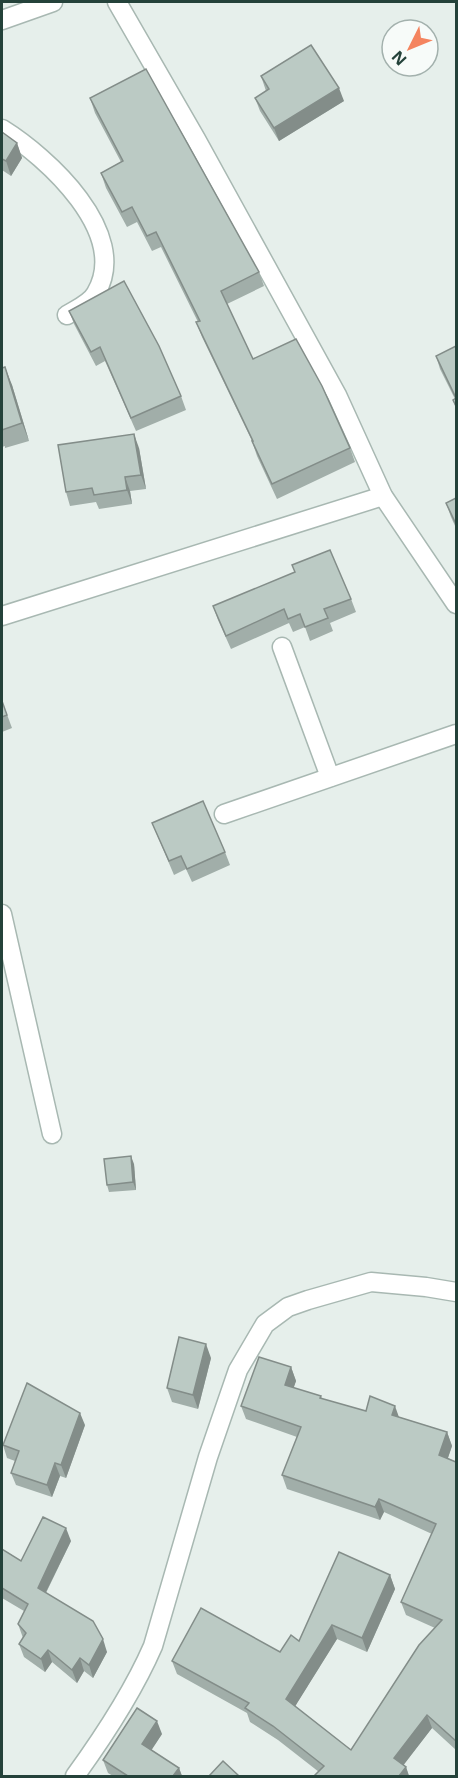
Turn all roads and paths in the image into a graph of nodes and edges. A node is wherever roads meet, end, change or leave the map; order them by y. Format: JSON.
{"nodes":[{"id":1,"x":53,"y":2,"type":"edge"},
{"id":2,"x":117,"y":2,"type":"edge"},
{"id":3,"x":2,"y":21,"type":"edge"},
{"id":4,"x":2,"y":129,"type":"edge"},
{"id":5,"x":68,"y":315,"type":"edge"},
{"id":6,"x":382,"y":496,"type":"junction"},
{"id":7,"x":456,"y":604,"type":"edge"},
{"id":8,"x":2,"y":616,"type":"edge"},
{"id":9,"x":282,"y":647,"type":"dead end"},
{"id":10,"x":456,"y":734,"type":"edge"},
{"id":11,"x":330,"y":777,"type":"junction"},
{"id":12,"x":224,"y":814,"type":"dead end"},
{"id":13,"x":2,"y":914,"type":"edge"},
{"id":14,"x":52,"y":1134,"type":"dead end"},
{"id":15,"x":456,"y":1292,"type":"edge"},
{"id":16,"x":75,"y":1776,"type":"edge"}],
"edges":[{"from":1,"to":3,"type":"street"},
{"from":2,"to":6,"type":"street"},
{"from":4,"to":5,"type":"street"},
{"from":6,"to":7,"type":"street"},
{"from":6,"to":8,"type":"street"},
{"from":9,"to":11,"type":"street"},
{"from":10,"to":11,"type":"street"},
{"from":11,"to":12,"type":"street"},
{"from":13,"to":14,"type":"street"},
{"from":15,"to":16,"type":"street"}]}
